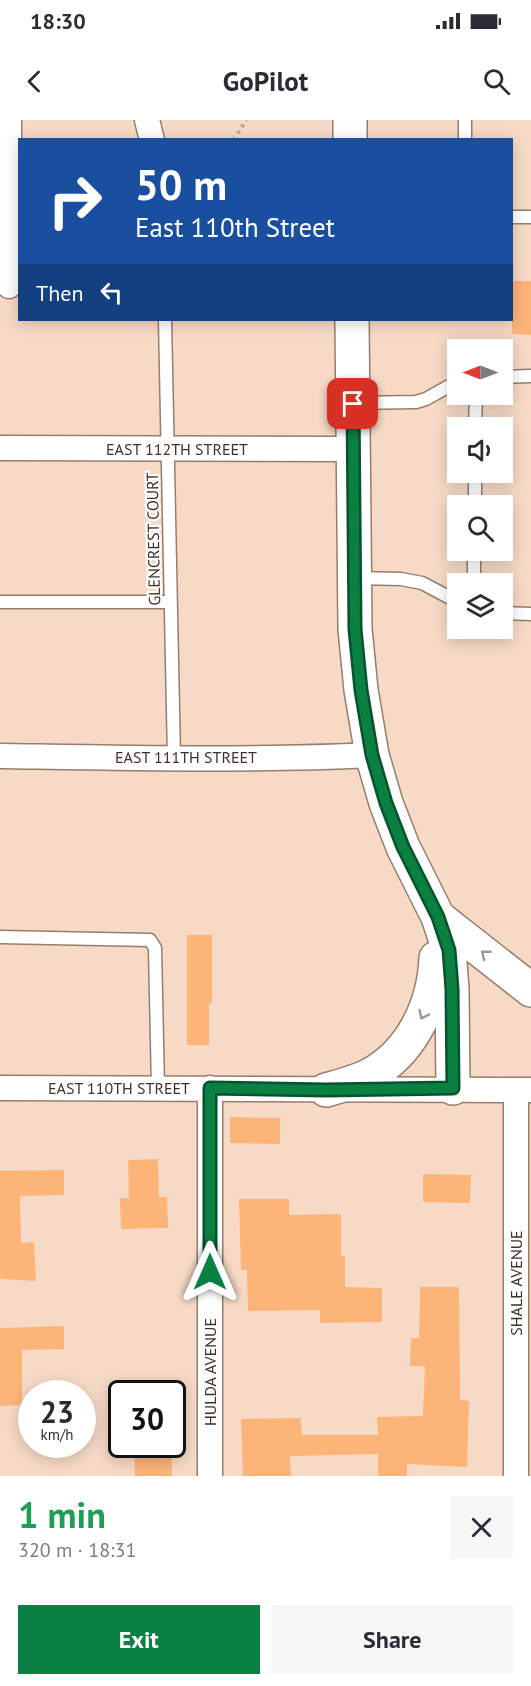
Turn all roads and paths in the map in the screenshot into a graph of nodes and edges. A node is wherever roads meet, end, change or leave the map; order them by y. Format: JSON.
{"nodes":[{"id":1,"x":9,"y":120,"type":"edge"},
{"id":2,"x":147,"y":120,"type":"edge"},
{"id":3,"x":246,"y":120,"type":"edge"},
{"id":4,"x":350,"y":120,"type":"edge"},
{"id":5,"x":465,"y":120,"type":"edge"},
{"id":6,"x":152,"y":138,"type":"edge"},
{"id":7,"x":235,"y":138,"type":"edge"},
{"id":8,"x":350,"y":138,"type":"edge"},
{"id":9,"x":465,"y":138,"type":"edge"},
{"id":10,"x":513,"y":217,"type":"edge"},
{"id":11,"x":531,"y":217,"type":"edge"},
{"id":12,"x":9,"y":286,"type":"dead end"},
{"id":13,"x":165,"y":321,"type":"edge"},
{"id":14,"x":352,"y":321,"type":"edge"},
{"id":15,"x":531,"y":376,"type":"edge"},
{"id":16,"x":513,"y":377,"type":"edge"},
{"id":17,"x":447,"y":387,"type":"edge"},
{"id":18,"x":353,"y":404,"type":"junction"},
{"id":19,"x":0,"y":448,"type":"edge"},
{"id":20,"x":168,"y":449,"type":"junction"},
{"id":21,"x":353,"y":449,"type":"junction"},
{"id":22,"x":355,"y":578,"type":"junction"},
{"id":23,"x":447,"y":596,"type":"edge"},
{"id":24,"x":0,"y":602,"type":"edge"},
{"id":25,"x":170,"y":602,"type":"junction"},
{"id":26,"x":513,"y":613,"type":"edge"},
{"id":27,"x":531,"y":614,"type":"edge"},
{"id":28,"x":372,"y":755,"type":"junction"},
{"id":29,"x":0,"y":756,"type":"edge"},
{"id":30,"x":174,"y":758,"type":"junction"},
{"id":31,"x":438,"y":917,"type":"junction"},
{"id":32,"x":0,"y":937,"type":"edge"},
{"id":33,"x":531,"y":990,"type":"edge"},
{"id":34,"x":0,"y":1088,"type":"edge"},
{"id":35,"x":158,"y":1088,"type":"junction"},
{"id":36,"x":210,"y":1088,"type":"junction"},
{"id":37,"x":453,"y":1088,"type":"junction"},
{"id":38,"x":326,"y":1090,"type":"junction"},
{"id":39,"x":524,"y":1090,"type":"edge"},
{"id":40,"x":210,"y":1476,"type":"edge"},
{"id":41,"x":516,"y":1476,"type":"edge"}],
"edges":[{"from":1,"to":12,"type":"street"},
{"from":2,"to":6,"type":"street"},
{"from":3,"to":7,"type":"path"},
{"from":4,"to":8,"type":"street"},
{"from":5,"to":9,"type":"lane"},
{"from":10,"to":11,"type":"lane"},
{"from":13,"to":20,"type":"lane","name":"GLENCREST COURT"},
{"from":14,"to":18,"type":"street"},
{"from":15,"to":16,"type":"lane"},
{"from":17,"to":18,"type":"lane"},
{"from":18,"to":21,"type":"street"},
{"from":19,"to":20,"type":"street","name":"EAST 112TH STREET"},
{"from":20,"to":21,"type":"street","name":"EAST 112TH STREET"},
{"from":20,"to":25,"type":"lane","name":"GLENCREST COURT"},
{"from":21,"to":22,"type":"street"},
{"from":22,"to":23,"type":"lane"},
{"from":22,"to":28,"type":"street"},
{"from":24,"to":25,"type":"lane"},
{"from":25,"to":30,"type":"lane","name":"GLENCREST COURT"},
{"from":26,"to":27,"type":"lane"},
{"from":28,"to":30,"type":"street","name":"EAST 111TH STREET"},
{"from":28,"to":31,"type":"street"},
{"from":29,"to":30,"type":"street","name":"EAST 111TH STREET"},
{"from":33,"to":31,"type":"street","one_way":true},
{"from":31,"to":37,"type":"street"},
{"from":31,"to":38,"type":"street","one_way":true},
{"from":32,"to":35,"type":"lane"},
{"from":34,"to":35,"type":"street","name":"EAST 110TH STREET"},
{"from":35,"to":36,"type":"street","name":"EAST 110TH STREET"},
{"from":36,"to":38,"type":"street","name":"EAST 110TH STREET"},
{"from":36,"to":40,"type":"street","name":"HULDA AVENUE"},
{"from":37,"to":38,"type":"street","name":"EAST 110TH STREET"},
{"from":37,"to":39,"type":"street","name":"EAST 110TH STREET"},
{"from":39,"to":41,"type":"street","name":"SHALE AVENUE"}]}
